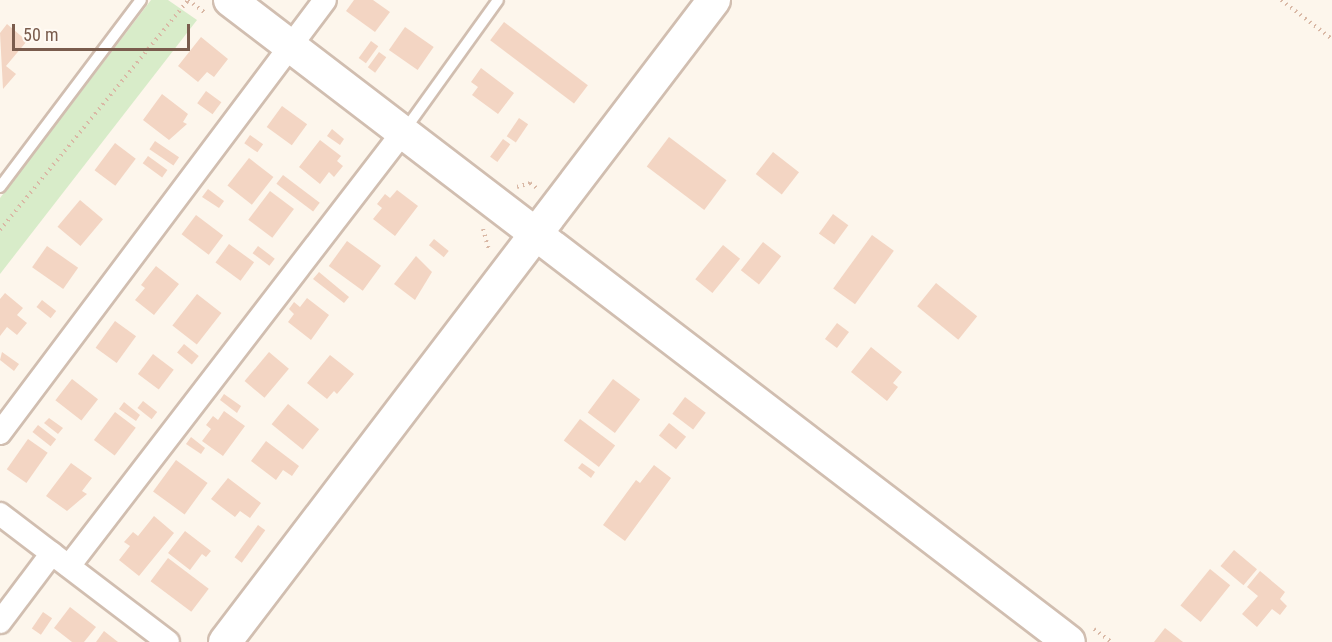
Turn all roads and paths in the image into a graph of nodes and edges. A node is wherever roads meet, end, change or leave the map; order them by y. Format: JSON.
{"nodes":[{"id":1,"x":141,"y":0,"type":"edge"},
{"id":2,"x":230,"y":0,"type":"edge"},
{"id":3,"x":325,"y":0,"type":"edge"},
{"id":4,"x":498,"y":0,"type":"edge"},
{"id":5,"x":714,"y":0,"type":"edge"},
{"id":6,"x":1281,"y":0,"type":"edge"},
{"id":7,"x":1332,"y":39,"type":"edge"},
{"id":8,"x":290,"y":45,"type":"junction"},
{"id":9,"x":403,"y":132,"type":"junction"},
{"id":10,"x":0,"y":187,"type":"edge"},
{"id":11,"x":534,"y":234,"type":"junction"},
{"id":12,"x":0,"y":433,"type":"edge"},
{"id":13,"x":0,"y":514,"type":"edge"},
{"id":14,"x":61,"y":560,"type":"junction"},
{"id":15,"x":0,"y":622,"type":"edge"},
{"id":16,"x":168,"y":642,"type":"edge"},
{"id":17,"x":225,"y":642,"type":"edge"},
{"id":18,"x":1069,"y":642,"type":"edge"}],
"edges":[{"from":1,"to":10,"type":"lane"},
{"from":2,"to":8,"type":"street"},
{"from":3,"to":8,"type":"street"},
{"from":4,"to":9,"type":"lane"},
{"from":5,"to":11,"type":"street"},
{"from":6,"to":7,"type":"path"},
{"from":8,"to":9,"type":"street"},
{"from":8,"to":12,"type":"street"},
{"from":9,"to":11,"type":"street"},
{"from":9,"to":14,"type":"street"},
{"from":11,"to":17,"type":"street"},
{"from":11,"to":18,"type":"street"},
{"from":13,"to":14,"type":"street"},
{"from":14,"to":15,"type":"street"},
{"from":14,"to":16,"type":"street"}]}
